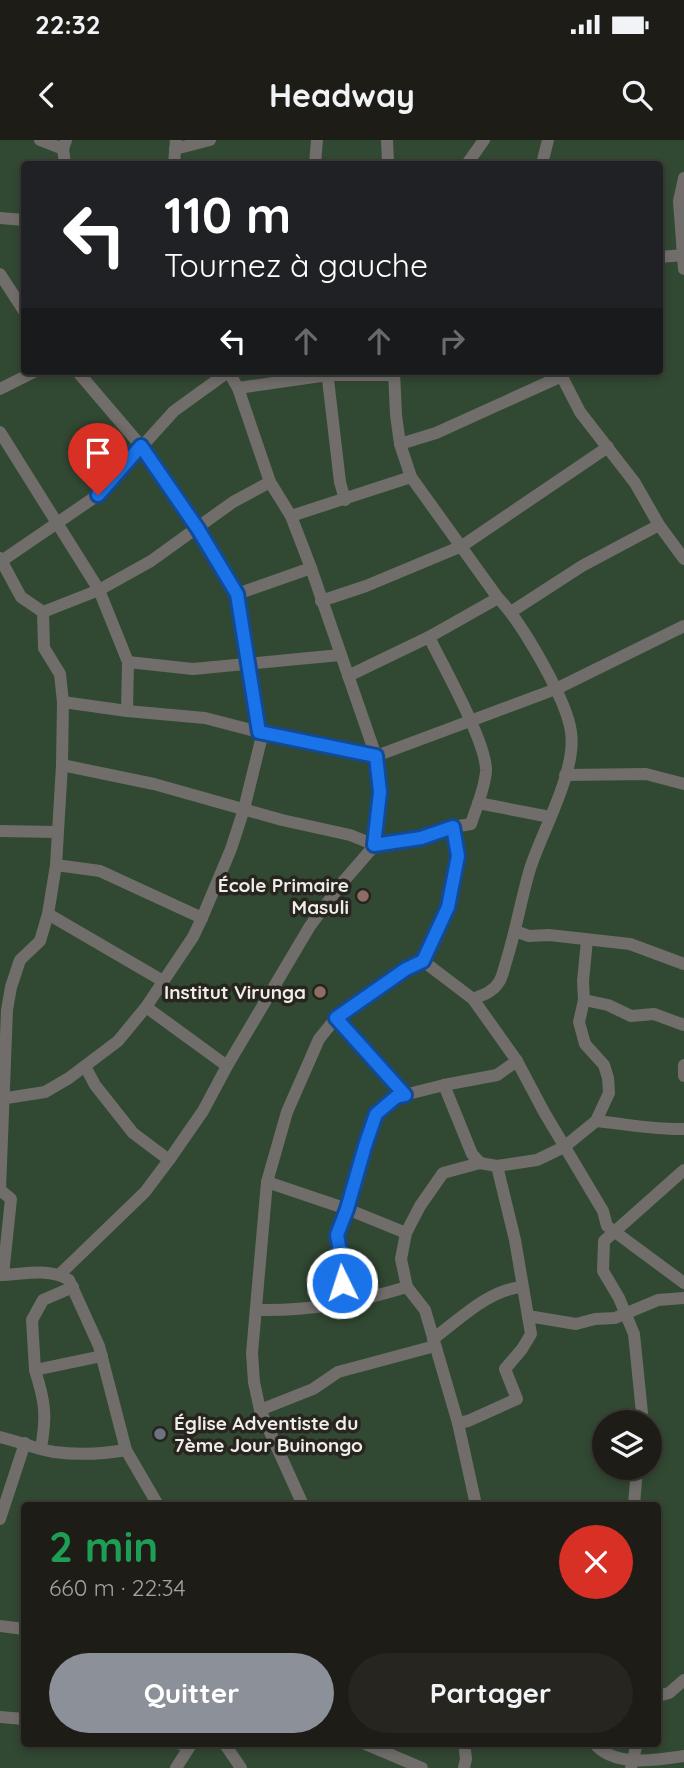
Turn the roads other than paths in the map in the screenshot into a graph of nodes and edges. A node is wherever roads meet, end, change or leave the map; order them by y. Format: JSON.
{"nodes":[{"id":1,"x":40,"y":140,"type":"edge"},
{"id":2,"x":210,"y":140,"type":"edge"},
{"id":3,"x":317,"y":140,"type":"edge"},
{"id":4,"x":387,"y":140,"type":"edge"},
{"id":5,"x":484,"y":140,"type":"edge"},
{"id":6,"x":548,"y":140,"type":"edge"},
{"id":7,"x":65,"y":144,"type":"edge"},
{"id":8,"x":176,"y":144,"type":"edge"},
{"id":9,"x":315,"y":161,"type":"edge"},
{"id":10,"x":388,"y":161,"type":"edge"},
{"id":11,"x":469,"y":161,"type":"edge"},
{"id":12,"x":543,"y":161,"type":"edge"},
{"id":13,"x":684,"y":178,"type":"edge"},
{"id":14,"x":0,"y":219,"type":"edge"},
{"id":15,"x":21,"y":220,"type":"edge"},
{"id":16,"x":684,"y":255,"type":"edge"},
{"id":17,"x":663,"y":257,"type":"edge"},
{"id":18,"x":684,"y":269,"type":"edge"},
{"id":19,"x":0,"y":274,"type":"edge"},
{"id":20,"x":21,"y":307,"type":"edge"},
{"id":21,"x":28,"y":375,"type":"edge"},
{"id":22,"x":79,"y":375,"type":"edge"},
{"id":23,"x":224,"y":375,"type":"edge"},
{"id":24,"x":230,"y":375,"type":"edge"},
{"id":25,"x":315,"y":375,"type":"edge"},
{"id":26,"x":327,"y":375,"type":"edge"},
{"id":27,"x":394,"y":375,"type":"edge"},
{"id":28,"x":557,"y":375,"type":"edge"},
{"id":29,"x":562,"y":375,"type":"edge"},
{"id":30,"x":238,"y":388,"type":"junction"},
{"id":31,"x":0,"y":389,"type":"edge"},
{"id":32,"x":0,"y":432,"type":"edge"},
{"id":33,"x":400,"y":444,"type":"junction"},
{"id":34,"x":141,"y":446,"type":"junction"},
{"id":35,"x":608,"y":447,"type":"junction"},
{"id":36,"x":411,"y":477,"type":"junction"},
{"id":37,"x":270,"y":482,"type":"junction"},
{"id":38,"x":345,"y":500,"type":"junction"},
{"id":39,"x":291,"y":516,"type":"junction"},
{"id":40,"x":55,"y":524,"type":"junction"},
{"id":41,"x":659,"y":525,"type":"junction"},
{"id":42,"x":198,"y":529,"type":"junction"},
{"id":43,"x":462,"y":546,"type":"junction"},
{"id":44,"x":684,"y":559,"type":"edge"},
{"id":45,"x":1,"y":560,"type":"edge"},
{"id":46,"x":311,"y":568,"type":"junction"},
{"id":47,"x":99,"y":590,"type":"junction"},
{"id":48,"x":237,"y":594,"type":"junction"},
{"id":49,"x":498,"y":598,"type":"junction"},
{"id":50,"x":321,"y":601,"type":"junction"},
{"id":51,"x":43,"y":612,"type":"junction"},
{"id":52,"x":511,"y":612,"type":"junction"},
{"id":53,"x":684,"y":626,"type":"edge"},
{"id":54,"x":429,"y":637,"type":"junction"},
{"id":55,"x":340,"y":655,"type":"junction"},
{"id":56,"x":128,"y":662,"type":"junction"},
{"id":57,"x":247,"y":663,"type":"junction"},
{"id":58,"x":348,"y":676,"type":"junction"},
{"id":59,"x":556,"y":689,"type":"junction"},
{"id":60,"x":63,"y":702,"type":"junction"},
{"id":61,"x":127,"y":711,"type":"junction"},
{"id":62,"x":470,"y":722,"type":"junction"},
{"id":63,"x":259,"y":732,"type":"junction"},
{"id":64,"x":376,"y":756,"type":"junction"},
{"id":65,"x":62,"y":765,"type":"junction"},
{"id":66,"x":565,"y":775,"type":"junction"},
{"id":67,"x":684,"y":784,"type":"edge"},
{"id":68,"x":478,"y":803,"type":"junction"},
{"id":69,"x":244,"y":809,"type":"junction"},
{"id":70,"x":550,"y":817,"type":"junction"},
{"id":71,"x":453,"y":827,"type":"junction"},
{"id":72,"x":0,"y":831,"type":"edge"},
{"id":73,"x":57,"y":832,"type":"junction"},
{"id":74,"x":374,"y":845,"type":"junction"},
{"id":75,"x":56,"y":865,"type":"junction"},
{"id":76,"x":48,"y":914,"type":"junction"},
{"id":77,"x":202,"y":918,"type":"junction"},
{"id":78,"x":515,"y":931,"type":"junction"},
{"id":79,"x":587,"y":940,"type":"junction"},
{"id":80,"x":423,"y":961,"type":"junction"},
{"id":81,"x":684,"y":964,"type":"edge"},
{"id":82,"x":163,"y":981,"type":"junction"},
{"id":83,"x":473,"y":999,"type":"junction"},
{"id":84,"x":584,"y":1000,"type":"junction"},
{"id":85,"x":146,"y":1007,"type":"junction"},
{"id":86,"x":336,"y":1018,"type":"junction"},
{"id":87,"x":684,"y":1025,"type":"edge"},
{"id":88,"x":517,"y":1061,"type":"junction"},
{"id":89,"x":684,"y":1065,"type":"edge"},
{"id":90,"x":85,"y":1066,"type":"junction"},
{"id":91,"x":227,"y":1066,"type":"junction"},
{"id":92,"x":684,"y":1076,"type":"edge"},
{"id":93,"x":444,"y":1085,"type":"junction"},
{"id":94,"x":405,"y":1095,"type":"junction"},
{"id":95,"x":2,"y":1099,"type":"edge"},
{"id":96,"x":596,"y":1121,"type":"junction"},
{"id":97,"x":684,"y":1129,"type":"edge"},
{"id":98,"x":564,"y":1147,"type":"junction"},
{"id":99,"x":169,"y":1160,"type":"junction"},
{"id":100,"x":480,"y":1163,"type":"junction"},
{"id":101,"x":497,"y":1166,"type":"junction"},
{"id":102,"x":684,"y":1170,"type":"edge"},
{"id":103,"x":267,"y":1182,"type":"junction"},
{"id":104,"x":347,"y":1209,"type":"junction"},
{"id":105,"x":615,"y":1231,"type":"junction"},
{"id":106,"x":406,"y":1233,"type":"junction"},
{"id":107,"x":60,"y":1274,"type":"junction"},
{"id":108,"x":1,"y":1275,"type":"edge"},
{"id":109,"x":684,"y":1283,"type":"edge"},
{"id":110,"x":73,"y":1287,"type":"junction"},
{"id":111,"x":407,"y":1287,"type":"junction"},
{"id":112,"x":522,"y":1287,"type":"junction"},
{"id":113,"x":684,"y":1298,"type":"edge"},
{"id":114,"x":355,"y":1302,"type":"junction"},
{"id":115,"x":256,"y":1310,"type":"junction"},
{"id":116,"x":625,"y":1314,"type":"junction"},
{"id":117,"x":528,"y":1316,"type":"junction"},
{"id":118,"x":434,"y":1343,"type":"junction"},
{"id":119,"x":102,"y":1356,"type":"junction"},
{"id":120,"x":35,"y":1370,"type":"junction"},
{"id":121,"x":260,"y":1410,"type":"junction"},
{"id":122,"x":642,"y":1410,"type":"edge"},
{"id":123,"x":458,"y":1423,"type":"junction"},
{"id":124,"x":0,"y":1437,"type":"edge"},
{"id":125,"x":25,"y":1443,"type":"junction"},
{"id":126,"x":41,"y":1448,"type":"junction"},
{"id":127,"x":126,"y":1450,"type":"junction"},
{"id":128,"x":636,"y":1480,"type":"edge"},
{"id":129,"x":156,"y":1502,"type":"edge"},
{"id":130,"x":302,"y":1502,"type":"edge"},
{"id":131,"x":475,"y":1502,"type":"edge"},
{"id":132,"x":634,"y":1502,"type":"edge"},
{"id":133,"x":0,"y":1519,"type":"edge"},
{"id":134,"x":0,"y":1626,"type":"edge"},
{"id":135,"x":21,"y":1629,"type":"edge"},
{"id":136,"x":684,"y":1680,"type":"edge"},
{"id":137,"x":661,"y":1695,"type":"edge"},
{"id":138,"x":0,"y":1717,"type":"edge"},
{"id":139,"x":21,"y":1718,"type":"edge"},
{"id":140,"x":189,"y":1747,"type":"edge"},
{"id":141,"x":227,"y":1747,"type":"edge"},
{"id":142,"x":372,"y":1747,"type":"edge"},
{"id":143,"x":464,"y":1747,"type":"edge"},
{"id":144,"x":600,"y":1747,"type":"edge"},
{"id":145,"x":636,"y":1747,"type":"edge"},
{"id":146,"x":684,"y":1756,"type":"edge"},
{"id":147,"x":631,"y":1764,"type":"edge"},
{"id":148,"x":176,"y":1768,"type":"edge"},
{"id":149,"x":241,"y":1768,"type":"edge"},
{"id":150,"x":422,"y":1768,"type":"edge"},
{"id":151,"x":464,"y":1768,"type":"edge"}],
"edges":[{"from":1,"to":7,"type":"street"},
{"from":2,"to":8,"type":"street"},
{"from":3,"to":9,"type":"street"},
{"from":4,"to":10,"type":"street"},
{"from":5,"to":11,"type":"street"},
{"from":6,"to":12,"type":"street"},
{"from":13,"to":16,"type":"street"},
{"from":14,"to":15,"type":"street"},
{"from":16,"to":17,"type":"street"},
{"from":16,"to":18,"type":"street"},
{"from":19,"to":20,"type":"street"},
{"from":21,"to":31,"type":"street"},
{"from":22,"to":34,"type":"street"},
{"from":23,"to":34,"type":"street"},
{"from":24,"to":30,"type":"street"},
{"from":25,"to":30,"type":"street"},
{"from":26,"to":38,"type":"street"},
{"from":27,"to":33,"type":"street"},
{"from":28,"to":33,"type":"street"},
{"from":29,"to":35,"type":"street"},
{"from":30,"to":37,"type":"street"},
{"from":32,"to":40,"type":"street"},
{"from":33,"to":36,"type":"street"},
{"from":34,"to":40,"type":"street"},
{"from":34,"to":42,"type":"street"},
{"from":35,"to":41,"type":"street"},
{"from":35,"to":43,"type":"street"},
{"from":36,"to":38,"type":"street"},
{"from":36,"to":43,"type":"street"},
{"from":37,"to":39,"type":"street"},
{"from":37,"to":42,"type":"street"},
{"from":38,"to":39,"type":"street"},
{"from":39,"to":46,"type":"street"},
{"from":40,"to":45,"type":"street"},
{"from":40,"to":47,"type":"street"},
{"from":41,"to":44,"type":"street"},
{"from":41,"to":52,"type":"street"},
{"from":42,"to":47,"type":"street"},
{"from":42,"to":48,"type":"street"},
{"from":43,"to":49,"type":"street"},
{"from":43,"to":50,"type":"street"},
{"from":45,"to":51,"type":"street"},
{"from":46,"to":48,"type":"street"},
{"from":46,"to":50,"type":"street"},
{"from":47,"to":51,"type":"street"},
{"from":47,"to":56,"type":"street"},
{"from":48,"to":57,"type":"street"},
{"from":49,"to":52,"type":"street"},
{"from":49,"to":54,"type":"street"},
{"from":50,"to":55,"type":"street"},
{"from":51,"to":60,"type":"street"},
{"from":52,"to":59,"type":"street"},
{"from":53,"to":59,"type":"street"},
{"from":54,"to":58,"type":"street"},
{"from":54,"to":62,"type":"street"},
{"from":55,"to":57,"type":"street"},
{"from":55,"to":58,"type":"street"},
{"from":56,"to":57,"type":"street"},
{"from":56,"to":61,"type":"street"},
{"from":57,"to":63,"type":"street"},
{"from":58,"to":64,"type":"street"},
{"from":59,"to":62,"type":"street"},
{"from":59,"to":66,"type":"street"},
{"from":60,"to":61,"type":"street"},
{"from":60,"to":65,"type":"street"},
{"from":61,"to":63,"type":"street"},
{"from":62,"to":64,"type":"street"},
{"from":62,"to":68,"type":"street"},
{"from":63,"to":64,"type":"street"},
{"from":63,"to":69,"type":"street"},
{"from":64,"to":74,"type":"street"},
{"from":65,"to":69,"type":"street"},
{"from":65,"to":73,"type":"street"},
{"from":66,"to":67,"type":"street"},
{"from":66,"to":70,"type":"street"},
{"from":68,"to":70,"type":"street"},
{"from":68,"to":71,"type":"street"},
{"from":69,"to":74,"type":"street"},
{"from":69,"to":77,"type":"street"},
{"from":70,"to":78,"type":"street"},
{"from":71,"to":74,"type":"street"},
{"from":71,"to":80,"type":"street"},
{"from":72,"to":73,"type":"street"},
{"from":73,"to":75,"type":"street"},
{"from":74,"to":91,"type":"street"},
{"from":75,"to":76,"type":"street"},
{"from":75,"to":77,"type":"street"},
{"from":76,"to":82,"type":"street"},
{"from":76,"to":95,"type":"street"},
{"from":77,"to":82,"type":"street"},
{"from":78,"to":79,"type":"street"},
{"from":78,"to":83,"type":"street"},
{"from":79,"to":81,"type":"street"},
{"from":79,"to":84,"type":"street"},
{"from":80,"to":83,"type":"street"},
{"from":80,"to":86,"type":"street"},
{"from":82,"to":85,"type":"street"},
{"from":83,"to":88,"type":"street"},
{"from":84,"to":87,"type":"street"},
{"from":84,"to":96,"type":"street"},
{"from":85,"to":90,"type":"street"},
{"from":85,"to":91,"type":"street"},
{"from":86,"to":94,"type":"street"},
{"from":86,"to":103,"type":"street"},
{"from":88,"to":93,"type":"street"},
{"from":88,"to":98,"type":"street"},
{"from":89,"to":92,"type":"street"},
{"from":90,"to":95,"type":"street"},
{"from":90,"to":99,"type":"street"},
{"from":91,"to":99,"type":"street"},
{"from":93,"to":94,"type":"street"},
{"from":93,"to":100,"type":"street"},
{"from":94,"to":104,"type":"street"},
{"from":95,"to":108,"type":"street"},
{"from":96,"to":97,"type":"street"},
{"from":96,"to":98,"type":"street"},
{"from":98,"to":101,"type":"street"},
{"from":98,"to":105,"type":"street"},
{"from":99,"to":107,"type":"street"},
{"from":100,"to":101,"type":"street"},
{"from":100,"to":106,"type":"street"},
{"from":101,"to":112,"type":"street"},
{"from":102,"to":105,"type":"street"},
{"from":103,"to":104,"type":"street"},
{"from":103,"to":115,"type":"street"},
{"from":104,"to":106,"type":"street"},
{"from":104,"to":114,"type":"street"},
{"from":105,"to":109,"type":"street"},
{"from":105,"to":116,"type":"street"},
{"from":106,"to":111,"type":"street"},
{"from":107,"to":108,"type":"street"},
{"from":107,"to":110,"type":"street"},
{"from":110,"to":119,"type":"street"},
{"from":110,"to":120,"type":"street"},
{"from":111,"to":114,"type":"street"},
{"from":111,"to":118,"type":"street"},
{"from":112,"to":117,"type":"street"},
{"from":112,"to":118,"type":"street"},
{"from":113,"to":116,"type":"street"},
{"from":114,"to":115,"type":"street"},
{"from":115,"to":121,"type":"street"},
{"from":116,"to":117,"type":"street"},
{"from":116,"to":122,"type":"street"},
{"from":117,"to":123,"type":"street"},
{"from":118,"to":121,"type":"street"},
{"from":118,"to":123,"type":"street"},
{"from":119,"to":120,"type":"street"},
{"from":119,"to":127,"type":"street"},
{"from":120,"to":126,"type":"street"},
{"from":121,"to":130,"type":"street"},
{"from":123,"to":131,"type":"street"},
{"from":124,"to":125,"type":"street"},
{"from":125,"to":126,"type":"street"},
{"from":125,"to":133,"type":"street"},
{"from":126,"to":127,"type":"street"},
{"from":127,"to":129,"type":"street"},
{"from":128,"to":132,"type":"street"},
{"from":134,"to":135,"type":"street"},
{"from":136,"to":137,"type":"street"},
{"from":138,"to":139,"type":"street"},
{"from":140,"to":148,"type":"street"},
{"from":141,"to":149,"type":"street"},
{"from":142,"to":150,"type":"street"},
{"from":143,"to":151,"type":"street"},
{"from":144,"to":147,"type":"street"},
{"from":145,"to":147,"type":"street"},
{"from":146,"to":147,"type":"street"}]}
